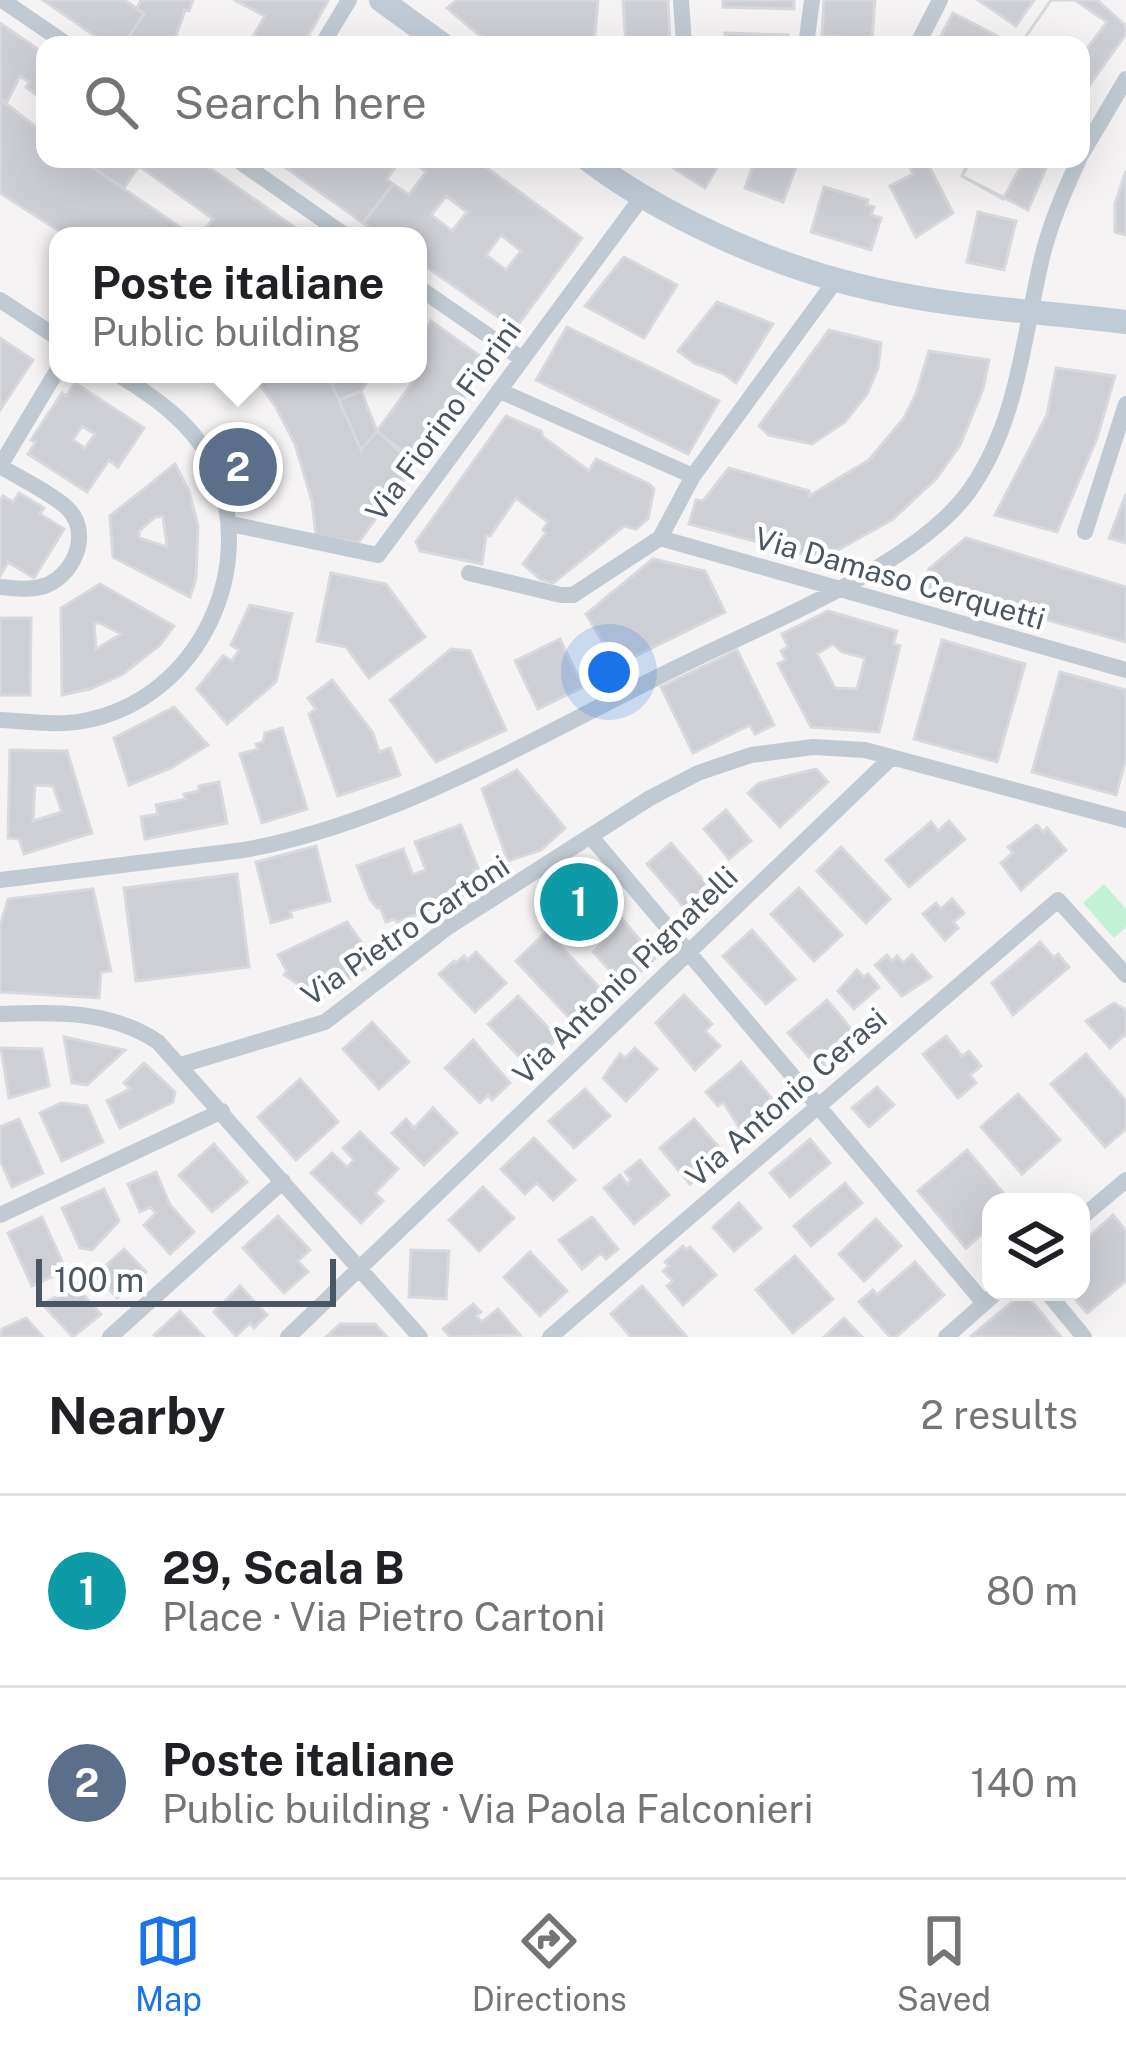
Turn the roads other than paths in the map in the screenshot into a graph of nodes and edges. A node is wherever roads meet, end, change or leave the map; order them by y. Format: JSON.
{"nodes":[{"id":1,"x":2,"y":0,"type":"edge"},
{"id":2,"x":349,"y":0,"type":"edge"},
{"id":3,"x":381,"y":0,"type":"edge"},
{"id":4,"x":681,"y":0,"type":"edge"},
{"id":5,"x":812,"y":0,"type":"edge"},
{"id":6,"x":940,"y":0,"type":"edge"},
{"id":7,"x":55,"y":36,"type":"edge"},
{"id":8,"x":327,"y":36,"type":"edge"},
{"id":9,"x":431,"y":36,"type":"edge"},
{"id":10,"x":684,"y":36,"type":"edge"},
{"id":11,"x":807,"y":36,"type":"edge"},
{"id":12,"x":922,"y":36,"type":"edge"},
{"id":13,"x":1126,"y":79,"type":"edge"},
{"id":14,"x":1090,"y":140,"type":"edge"},
{"id":15,"x":255,"y":168,"type":"edge"},
{"id":16,"x":600,"y":168,"type":"edge"},
{"id":17,"x":1076,"y":168,"type":"edge"},
{"id":18,"x":641,"y":197,"type":"junction"},
{"id":19,"x":334,"y":227,"type":"edge"},
{"id":20,"x":836,"y":280,"type":"junction"},
{"id":21,"x":427,"y":292,"type":"edge"},
{"id":22,"x":0,"y":300,"type":"edge"},
{"id":23,"x":1031,"y":311,"type":"junction"},
{"id":24,"x":1126,"y":322,"type":"edge"},
{"id":25,"x":49,"y":332,"type":"edge"},
{"id":26,"x":522,"y":359,"type":"junction"},
{"id":27,"x":50,"y":383,"type":"edge"},
{"id":28,"x":130,"y":383,"type":"edge"},
{"id":29,"x":500,"y":391,"type":"junction"},
{"id":30,"x":1126,"y":404,"type":"edge"},
{"id":31,"x":0,"y":466,"type":"edge"},
{"id":32,"x":693,"y":476,"type":"junction"},
{"id":33,"x":231,"y":524,"type":"junction"},
{"id":34,"x":1084,"y":532,"type":"dead end"},
{"id":35,"x":660,"y":538,"type":"junction"},
{"id":36,"x":470,"y":573,"type":"dead end"},
{"id":37,"x":0,"y":587,"type":"edge"},
{"id":38,"x":836,"y":589,"type":"junction"},
{"id":39,"x":1126,"y":670,"type":"edge"},
{"id":40,"x":0,"y":720,"type":"edge"},
{"id":41,"x":892,"y":757,"type":"junction"},
{"id":42,"x":1126,"y":820,"type":"edge"},
{"id":43,"x":592,"y":838,"type":"junction"},
{"id":44,"x":0,"y":880,"type":"edge"},
{"id":45,"x":687,"y":952,"type":"junction"},
{"id":46,"x":1126,"y":975,"type":"edge"},
{"id":47,"x":0,"y":1014,"type":"edge"},
{"id":48,"x":182,"y":1065,"type":"junction"},
{"id":49,"x":816,"y":1105,"type":"junction"},
{"id":50,"x":222,"y":1111,"type":"junction"},
{"id":51,"x":1126,"y":1180,"type":"edge"},
{"id":52,"x":283,"y":1181,"type":"junction"},
{"id":53,"x":1090,"y":1211,"type":"edge"},
{"id":54,"x":0,"y":1215,"type":"edge"},
{"id":55,"x":360,"y":1268,"type":"junction"},
{"id":56,"x":982,"y":1289,"type":"edge"},
{"id":57,"x":987,"y":1301,"type":"edge"},
{"id":58,"x":1054,"y":1301,"type":"edge"},
{"id":59,"x":110,"y":1337,"type":"edge"},
{"id":60,"x":288,"y":1337,"type":"edge"},
{"id":61,"x":419,"y":1337,"type":"edge"},
{"id":62,"x":550,"y":1337,"type":"edge"},
{"id":63,"x":946,"y":1337,"type":"edge"},
{"id":64,"x":1084,"y":1337,"type":"edge"}],
"edges":[{"from":1,"to":7,"type":"street"},
{"from":2,"to":8,"type":"street"},
{"from":3,"to":9,"type":"street"},
{"from":4,"to":10,"type":"street"},
{"from":5,"to":11,"type":"street"},
{"from":6,"to":12,"type":"street"},
{"from":13,"to":14,"type":"street"},
{"from":15,"to":19,"type":"street"},
{"from":16,"to":18,"type":"street"},
{"from":17,"to":23,"type":"street"},
{"from":18,"to":20,"type":"street"},
{"from":18,"to":26,"type":"street","name":"Via Fiorino Fiorini"},
{"from":20,"to":23,"type":"street"},
{"from":20,"to":32,"type":"street"},
{"from":21,"to":26,"type":"street"},
{"from":22,"to":25,"type":"street"},
{"from":23,"to":24,"type":"street"},
{"from":23,"to":38,"type":"street"},
{"from":26,"to":29,"type":"street","name":"Via Fiorino Fiorini"},
{"from":27,"to":31,"type":"street"},
{"from":28,"to":33,"type":"street"},
{"from":29,"to":32,"type":"street"},
{"from":29,"to":33,"type":"street","name":"Via Fiorino Fiorini"},
{"from":30,"to":34,"type":"street"},
{"from":31,"to":37,"type":"street"},
{"from":32,"to":35,"type":"street"},
{"from":33,"to":40,"type":"street"},
{"from":35,"to":36,"type":"street"},
{"from":35,"to":38,"type":"street","name":"Via Damaso Cerquetti"},
{"from":38,"to":39,"type":"street","name":"Via Damaso Cerquetti"},
{"from":38,"to":44,"type":"street"},
{"from":41,"to":42,"type":"street","name":"Via Pietro Cartoni"},
{"from":41,"to":43,"type":"street","name":"Via Pietro Cartoni"},
{"from":41,"to":45,"type":"street","name":"Via Antonio Pignatelli"},
{"from":43,"to":45,"type":"street"},
{"from":43,"to":48,"type":"street","name":"Via Pietro Cartoni"},
{"from":45,"to":49,"type":"street"},
{"from":45,"to":55,"type":"street","name":"Via Antonio Pignatelli"},
{"from":46,"to":49,"type":"street","name":"Via Antonio Cerasi"},
{"from":47,"to":48,"type":"street"},
{"from":48,"to":50,"type":"street"},
{"from":49,"to":56,"type":"street"},
{"from":49,"to":62,"type":"street","name":"Via Antonio Cerasi"},
{"from":50,"to":52,"type":"street"},
{"from":50,"to":54,"type":"street"},
{"from":51,"to":53,"type":"street"},
{"from":52,"to":55,"type":"street"},
{"from":52,"to":59,"type":"street"},
{"from":55,"to":60,"type":"street","name":"Via Antonio Pignatelli"},
{"from":55,"to":61,"type":"street"},
{"from":57,"to":63,"type":"street"},
{"from":58,"to":64,"type":"street"}]}
